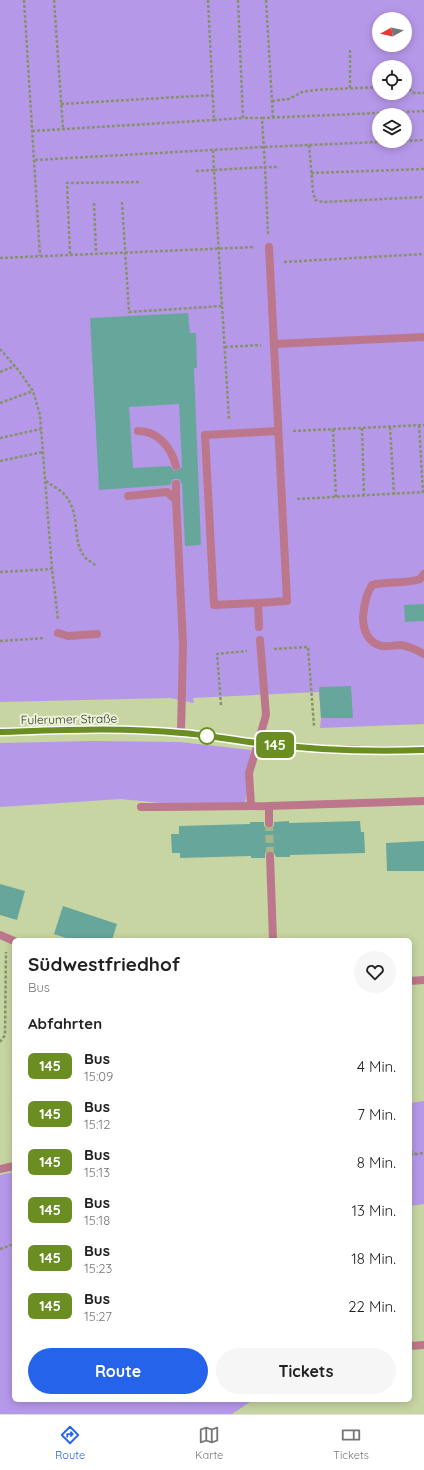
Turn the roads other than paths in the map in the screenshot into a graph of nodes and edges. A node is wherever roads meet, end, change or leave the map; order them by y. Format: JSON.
{"nodes":[{"id":1,"x":269,"y":247,"type":"road end"},
{"id":2,"x":424,"y":337,"type":"edge"},
{"id":3,"x":274,"y":344,"type":"junction"},
{"id":4,"x":138,"y":431,"type":"dead end"},
{"id":5,"x":278,"y":431,"type":"junction"},
{"id":6,"x":176,"y":466,"type":"dead end"},
{"id":7,"x":176,"y":484,"type":"dead end"},
{"id":8,"x":128,"y":496,"type":"dead end"},
{"id":9,"x":176,"y":500,"type":"junction"},
{"id":10,"x":424,"y":574,"type":"edge"},
{"id":11,"x":258,"y":603,"type":"junction"},
{"id":12,"x":259,"y":627,"type":"dead end"},
{"id":13,"x":58,"y":632,"type":"road end"},
{"id":14,"x":97,"y":634,"type":"dead end"},
{"id":15,"x":260,"y":640,"type":"dead end"},
{"id":16,"x":424,"y":654,"type":"edge"},
{"id":17,"x":0,"y":732,"type":"edge"},
{"id":18,"x":181,"y":732,"type":"junction"},
{"id":19,"x":258,"y":743,"type":"junction"},
{"id":20,"x":424,"y":750,"type":"edge"},
{"id":21,"x":424,"y":801,"type":"edge"},
{"id":22,"x":251,"y":806,"type":"junction"},
{"id":23,"x":269,"y":806,"type":"junction"},
{"id":24,"x":140,"y":807,"type":"dead end"},
{"id":25,"x":269,"y":823,"type":"tunnel mouth"},
{"id":26,"x":270,"y":856,"type":"tunnel mouth"},
{"id":27,"x":273,"y":938,"type":"edge"},
{"id":28,"x":424,"y":980,"type":"edge"},
{"id":29,"x":412,"y":981,"type":"edge"},
{"id":30,"x":12,"y":1166,"type":"edge"},
{"id":31,"x":0,"y":1169,"type":"edge"},
{"id":32,"x":424,"y":1345,"type":"edge"},
{"id":33,"x":412,"y":1346,"type":"edge"}],
"edges":[{"from":1,"to":3,"type":"street"},
{"from":2,"to":3,"type":"street"},
{"from":3,"to":5,"type":"street"},
{"from":4,"to":6,"type":"street"},
{"from":5,"to":11,"type":"street"},
{"from":5,"to":11,"type":"street"},
{"from":7,"to":9,"type":"street"},
{"from":8,"to":9,"type":"street"},
{"from":9,"to":18,"type":"street"},
{"from":10,"to":16,"type":"street"},
{"from":11,"to":12,"type":"street"},
{"from":13,"to":14,"type":"street"},
{"from":15,"to":19,"type":"street"},
{"from":17,"to":18,"type":"main road","name":"Fulerumer Straße"},
{"from":18,"to":19,"type":"main road","name":"Fulerumer Straße"},
{"from":19,"to":20,"type":"main road","name":"Fulerumer Straße"},
{"from":19,"to":22,"type":"street"},
{"from":21,"to":23,"type":"street"},
{"from":22,"to":23,"type":"street"},
{"from":22,"to":24,"type":"street"},
{"from":23,"to":25,"type":"street"},
{"from":26,"to":27,"type":"street"},
{"from":28,"to":29,"type":"street"},
{"from":30,"to":31,"type":"street"},
{"from":32,"to":33,"type":"street"}]}
